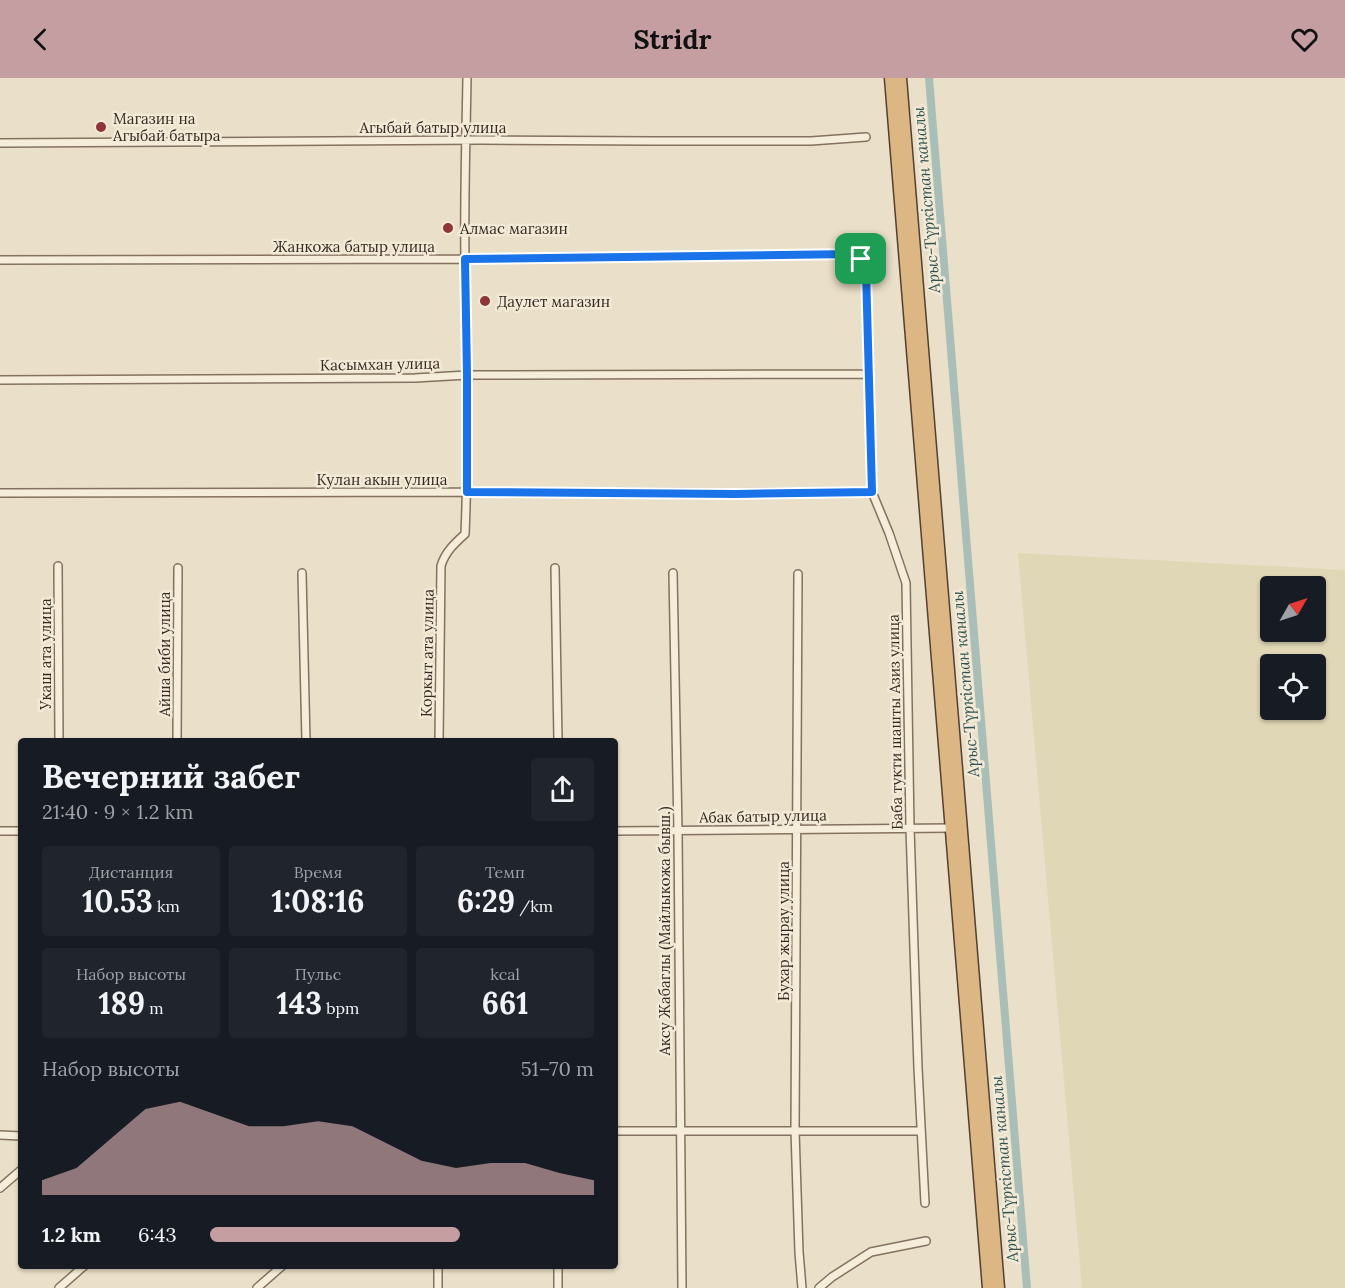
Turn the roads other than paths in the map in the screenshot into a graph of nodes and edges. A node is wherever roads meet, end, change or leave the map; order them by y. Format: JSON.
{"nodes":[{"id":1,"x":467,"y":78,"type":"edge"},
{"id":2,"x":891,"y":78,"type":"edge"},
{"id":3,"x":900,"y":78,"type":"edge"},
{"id":4,"x":866,"y":137,"type":"dead end"},
{"id":5,"x":466,"y":140,"type":"junction"},
{"id":6,"x":0,"y":143,"type":"edge"},
{"id":7,"x":853,"y":254,"type":"joint"},
{"id":8,"x":465,"y":259,"type":"junction"},
{"id":9,"x":0,"y":260,"type":"edge"},
{"id":10,"x":868,"y":374,"type":"junction"},
{"id":11,"x":467,"y":375,"type":"junction"},
{"id":12,"x":0,"y":380,"type":"edge"},
{"id":13,"x":467,"y":492,"type":"junction"},
{"id":14,"x":872,"y":492,"type":"junction"},
{"id":15,"x":0,"y":493,"type":"edge"},
{"id":16,"x":58,"y":566,"type":"dead end"},
{"id":17,"x":178,"y":568,"type":"dead end"},
{"id":18,"x":555,"y":568,"type":"dead end"},
{"id":19,"x":302,"y":573,"type":"dead end"},
{"id":20,"x":673,"y":573,"type":"dead end"},
{"id":21,"x":798,"y":574,"type":"dead end"},
{"id":22,"x":59,"y":738,"type":"edge"},
{"id":23,"x":177,"y":738,"type":"edge"},
{"id":24,"x":306,"y":738,"type":"edge"},
{"id":25,"x":439,"y":738,"type":"edge"},
{"id":26,"x":558,"y":738,"type":"edge"},
{"id":27,"x":910,"y":828,"type":"junction"},
{"id":28,"x":952,"y":828,"type":"junction"},
{"id":29,"x":797,"y":829,"type":"junction"},
{"id":30,"x":0,"y":831,"type":"edge"},
{"id":31,"x":18,"y":831,"type":"edge"},
{"id":32,"x":618,"y":831,"type":"edge"},
{"id":33,"x":678,"y":831,"type":"junction"},
{"id":34,"x":618,"y":1131,"type":"edge"},
{"id":35,"x":679,"y":1131,"type":"junction"},
{"id":36,"x":795,"y":1131,"type":"junction"},
{"id":37,"x":921,"y":1131,"type":"junction"},
{"id":38,"x":0,"y":1135,"type":"edge"},
{"id":39,"x":18,"y":1136,"type":"edge"},
{"id":40,"x":18,"y":1173,"type":"edge"},
{"id":41,"x":0,"y":1188,"type":"edge"},
{"id":42,"x":925,"y":1203,"type":"dead end"},
{"id":43,"x":926,"y":1240,"type":"dead end"},
{"id":44,"x":81,"y":1269,"type":"edge"},
{"id":45,"x":278,"y":1269,"type":"edge"},
{"id":46,"x":438,"y":1269,"type":"edge"},
{"id":47,"x":558,"y":1269,"type":"edge"},
{"id":48,"x":59,"y":1288,"type":"edge"},
{"id":49,"x":256,"y":1288,"type":"edge"},
{"id":50,"x":438,"y":1288,"type":"edge"},
{"id":51,"x":558,"y":1288,"type":"edge"},
{"id":52,"x":682,"y":1288,"type":"edge"},
{"id":53,"x":802,"y":1288,"type":"edge"},
{"id":54,"x":819,"y":1288,"type":"edge"},
{"id":55,"x":989,"y":1288,"type":"edge"},
{"id":56,"x":998,"y":1288,"type":"edge"}],
"edges":[{"from":1,"to":5,"type":"street"},
{"from":2,"to":28,"type":"highway"},
{"from":3,"to":56,"type":"highway"},
{"from":4,"to":5,"type":"street","name":"Агыбай батыр улица"},
{"from":5,"to":6,"type":"street","name":"Агыбай батыр улица"},
{"from":5,"to":8,"type":"street"},
{"from":7,"to":8,"type":"street","name":"Жанкожа батыр улица"},
{"from":7,"to":10,"type":"street","name":"Баба тукти шашты Азиз улица"},
{"from":8,"to":9,"type":"street","name":"Жанкожа батыр улица"},
{"from":8,"to":11,"type":"street"},
{"from":10,"to":11,"type":"street","name":"Касымхан улица"},
{"from":10,"to":14,"type":"street","name":"Баба тукти шашты Азиз улица"},
{"from":11,"to":12,"type":"street","name":"Касымхан улица"},
{"from":11,"to":13,"type":"street"},
{"from":13,"to":14,"type":"street","name":"Кулан акын улица"},
{"from":13,"to":15,"type":"street","name":"Кулан акын улица"},
{"from":13,"to":25,"type":"street","name":"Коркыт ата улица"},
{"from":14,"to":27,"type":"street","name":"Баба тукти шашты Азиз улица"},
{"from":16,"to":22,"type":"street","name":"Укаш ата улица"},
{"from":17,"to":23,"type":"street","name":"Айша биби улица"},
{"from":18,"to":26,"type":"street"},
{"from":19,"to":24,"type":"street"},
{"from":20,"to":33,"type":"street","name":"Аксу Жабаглы (Майлыкожа бывш.)"},
{"from":21,"to":29,"type":"street","name":"Бухар жырау улица"},
{"from":27,"to":28,"type":"street","name":"Абак батыр улица"},
{"from":27,"to":29,"type":"street","name":"Абак батыр улица"},
{"from":27,"to":37,"type":"street","name":"Баба тукти шашты Азиз улица"},
{"from":28,"to":55,"type":"highway"},
{"from":29,"to":33,"type":"street","name":"Абак батыр улица"},
{"from":29,"to":36,"type":"street","name":"Бухар жырау улица"},
{"from":30,"to":31,"type":"street"},
{"from":32,"to":33,"type":"street","name":"Абак батыр улица"},
{"from":33,"to":35,"type":"street","name":"Аксу Жабаглы (Майлыкожа бывш.)"},
{"from":34,"to":35,"type":"street"},
{"from":35,"to":36,"type":"street"},
{"from":35,"to":52,"type":"street","name":"Аксу Жабаглы (Майлыкожа бывш.)"},
{"from":36,"to":37,"type":"street"},
{"from":36,"to":53,"type":"street","name":"Бухар жырау улица"},
{"from":37,"to":42,"type":"street","name":"Баба тукти шашты Азиз улица"},
{"from":38,"to":39,"type":"street"},
{"from":40,"to":41,"type":"street"},
{"from":43,"to":54,"type":"street"},
{"from":44,"to":48,"type":"street"},
{"from":45,"to":49,"type":"street"},
{"from":46,"to":50,"type":"street"},
{"from":47,"to":51,"type":"street"}]}
